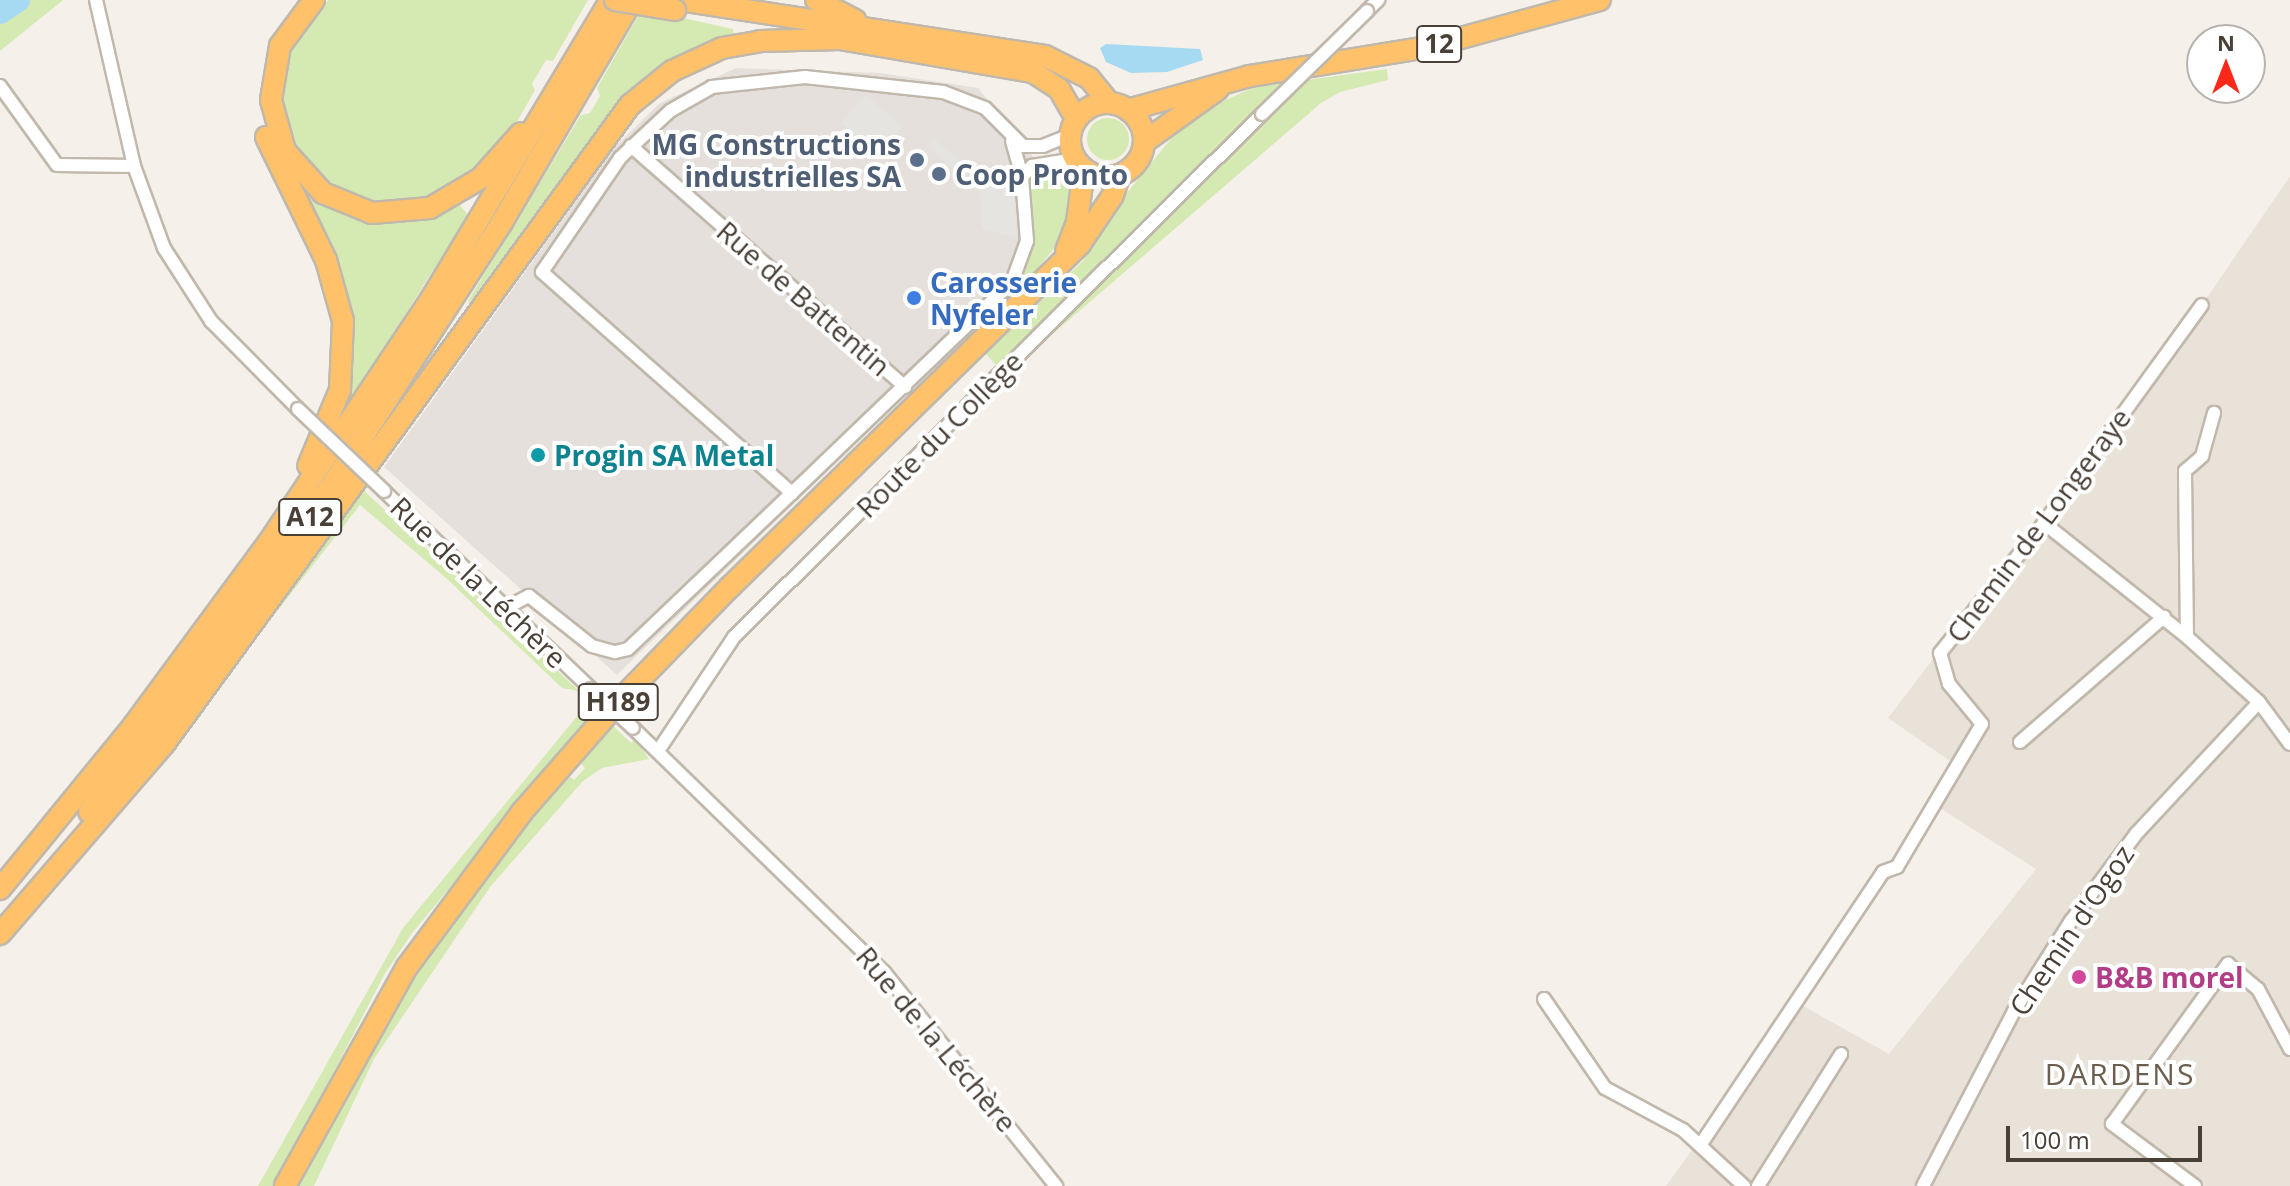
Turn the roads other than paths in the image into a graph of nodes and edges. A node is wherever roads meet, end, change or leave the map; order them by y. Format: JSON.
{"nodes":[{"id":1,"x":96,"y":0,"type":"edge"},
{"id":2,"x":297,"y":0,"type":"edge"},
{"id":3,"x":314,"y":0,"type":"edge"},
{"id":4,"x":600,"y":0,"type":"edge"},
{"id":5,"x":613,"y":0,"type":"edge"},
{"id":6,"x":632,"y":0,"type":"edge"},
{"id":7,"x":816,"y":0,"type":"edge"},
{"id":8,"x":1378,"y":0,"type":"edge"},
{"id":9,"x":1600,"y":0,"type":"edge"},
{"id":10,"x":678,"y":3,"type":"edge"},
{"id":11,"x":886,"y":30,"type":"junction"},
{"id":12,"x":840,"y":39,"type":"junction"},
{"id":13,"x":1228,"y":82,"type":"junction"},
{"id":14,"x":0,"y":86,"type":"edge"},
{"id":15,"x":1119,"y":106,"type":"junction"},
{"id":16,"x":1073,"y":127,"type":"junction"},
{"id":17,"x":1012,"y":141,"type":"junction"},
{"id":18,"x":1144,"y":142,"type":"junction"},
{"id":19,"x":631,"y":146,"type":"junction"},
{"id":20,"x":1079,"y":164,"type":"junction"},
{"id":21,"x":134,"y":166,"type":"junction"},
{"id":22,"x":1119,"y":176,"type":"junction"},
{"id":23,"x":1022,"y":177,"type":"junction"},
{"id":24,"x":1062,"y":259,"type":"junction"},
{"id":25,"x":2202,"y":305,"type":"dead end"},
{"id":26,"x":905,"y":387,"type":"junction"},
{"id":27,"x":2214,"y":413,"type":"dead end"},
{"id":28,"x":792,"y":493,"type":"junction"},
{"id":29,"x":2044,"y":523,"type":"junction"},
{"id":30,"x":269,"y":542,"type":"junction"},
{"id":31,"x":506,"y":608,"type":"junction"},
{"id":32,"x":2164,"y":617,"type":"junction"},
{"id":33,"x":2187,"y":637,"type":"junction"},
{"id":34,"x":2259,"y":702,"type":"junction"},
{"id":35,"x":2289,"y":735,"type":"edge"},
{"id":36,"x":2020,"y":742,"type":"dead end"},
{"id":37,"x":658,"y":751,"type":"junction"},
{"id":38,"x":0,"y":889,"type":"edge"},
{"id":39,"x":0,"y":915,"type":"edge"},
{"id":40,"x":0,"y":934,"type":"edge"},
{"id":41,"x":1544,"y":999,"type":"dead end"},
{"id":42,"x":2290,"y":1049,"type":"edge"},
{"id":43,"x":1841,"y":1054,"type":"dead end"},
{"id":44,"x":1701,"y":1144,"type":"junction"},
{"id":45,"x":285,"y":1186,"type":"edge"},
{"id":46,"x":1056,"y":1186,"type":"edge"},
{"id":47,"x":1744,"y":1186,"type":"edge"},
{"id":48,"x":1758,"y":1186,"type":"edge"},
{"id":49,"x":1923,"y":1186,"type":"edge"},
{"id":50,"x":2195,"y":1186,"type":"edge"}],
"edges":[{"from":1,"to":21,"type":"street","name":"Rue de la Léchère"},
{"from":2,"to":30,"type":"highway"},
{"from":3,"to":4,"type":"highway"},
{"from":5,"to":10,"type":"highway","bridge":true},
{"from":5,"to":30,"type":"highway","number":"A12"},
{"from":6,"to":39,"type":"highway","number":"A12"},
{"from":7,"to":11,"type":"highway"},
{"from":8,"to":37,"type":"street","name":"Route du Collège","bridge":true},
{"from":9,"to":13,"type":"highway","number":"12"},
{"from":10,"to":11,"type":"highway"},
{"from":10,"to":12,"type":"highway"},
{"from":11,"to":15,"type":"highway"},
{"from":12,"to":16,"type":"highway"},
{"from":12,"to":40,"type":"highway"},
{"from":13,"to":15,"type":"highway","number":"12"},
{"from":13,"to":18,"type":"highway","number":"12"},
{"from":14,"to":21,"type":"street"},
{"from":15,"to":16,"type":"highway","number":"12"},
{"from":15,"to":18,"type":"highway"},
{"from":16,"to":17,"type":"street"},
{"from":16,"to":20,"type":"highway"},
{"from":17,"to":19,"type":"street"},
{"from":17,"to":23,"type":"street","name":"Rue de Battentin"},
{"from":18,"to":22,"type":"highway","number":"12"},
{"from":19,"to":26,"type":"street","name":"Rue de Battentin"},
{"from":19,"to":28,"type":"street"},
{"from":20,"to":22,"type":"highway"},
{"from":20,"to":23,"type":"street"},
{"from":20,"to":24,"type":"highway"},
{"from":21,"to":31,"type":"street","name":"Rue de la Léchère","bridge":true},
{"from":22,"to":24,"type":"highway","number":"12"},
{"from":23,"to":26,"type":"street","name":"Rue de Battentin"},
{"from":24,"to":45,"type":"highway","number":"H189"},
{"from":25,"to":29,"type":"street","name":"Chemin de Longeraye"},
{"from":26,"to":28,"type":"street","name":"Rue de Battentin"},
{"from":27,"to":33,"type":"street"},
{"from":28,"to":31,"type":"street","name":"Rue de Battentin"},
{"from":29,"to":32,"type":"street"},
{"from":29,"to":44,"type":"street","name":"Chemin de Longeraye"},
{"from":30,"to":38,"type":"highway","number":"A12"},
{"from":31,"to":37,"type":"street","name":"Rue de la Léchère","bridge":true},
{"from":32,"to":33,"type":"street"},
{"from":32,"to":36,"type":"street"},
{"from":33,"to":34,"type":"street"},
{"from":34,"to":35,"type":"street"},
{"from":34,"to":49,"type":"street","name":"Chemin d'Ogoz"},
{"from":37,"to":46,"type":"street","name":"Rue de la Léchère"},
{"from":41,"to":44,"type":"street"},
{"from":42,"to":50,"type":"street"},
{"from":43,"to":48,"type":"street"},
{"from":44,"to":47,"type":"street"}]}
